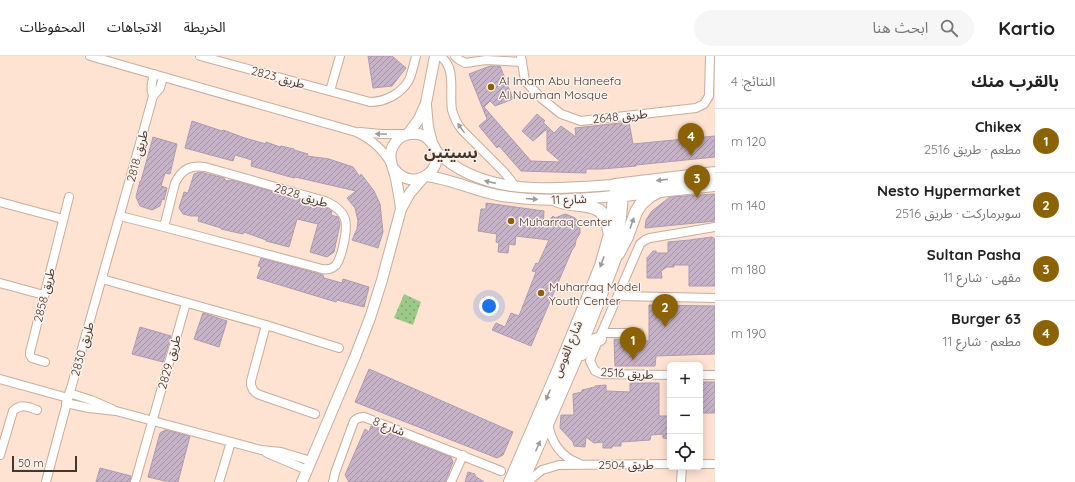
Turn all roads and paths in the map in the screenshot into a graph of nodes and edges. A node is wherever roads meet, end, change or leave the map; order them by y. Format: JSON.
{"nodes":[{"id":1,"x":90,"y":56,"type":"edge"},
{"id":2,"x":200,"y":56,"type":"edge"},
{"id":3,"x":340,"y":56,"type":"edge"},
{"id":4,"x":435,"y":56,"type":"edge"},
{"id":5,"x":440,"y":56,"type":"edge"},
{"id":6,"x":455,"y":56,"type":"edge"},
{"id":7,"x":710,"y":56,"type":"edge"},
{"id":8,"x":103,"y":58,"type":"edge"},
{"id":9,"x":415,"y":59,"type":"edge"},
{"id":10,"x":521,"y":59,"type":"edge"},
{"id":11,"x":154,"y":74,"type":"junction"},
{"id":12,"x":163,"y":77,"type":"junction"},
{"id":13,"x":330,"y":91,"type":"junction"},
{"id":14,"x":153,"y":96,"type":"junction"},
{"id":15,"x":426,"y":103,"type":"junction"},
{"id":16,"x":356,"y":132,"type":"junction"},
{"id":17,"x":408,"y":134,"type":"junction"},
{"id":18,"x":434,"y":147,"type":"junction"},
{"id":19,"x":393,"y":168,"type":"junction"},
{"id":20,"x":715,"y":173,"type":"edge"},
{"id":21,"x":425,"y":177,"type":"junction"},
{"id":22,"x":715,"y":185,"type":"edge"},
{"id":23,"x":516,"y":187,"type":"junction"},
{"id":24,"x":618,"y":190,"type":"junction"},
{"id":25,"x":660,"y":191,"type":"junction"},
{"id":26,"x":69,"y":197,"type":"dead end"},
{"id":27,"x":556,"y":200,"type":"junction"},
{"id":28,"x":0,"y":202,"type":"edge"},
{"id":29,"x":401,"y":209,"type":"junction"},
{"id":30,"x":120,"y":216,"type":"junction"},
{"id":31,"x":63,"y":219,"type":"junction"},
{"id":32,"x":164,"y":226,"type":"junction"},
{"id":33,"x":715,"y":227,"type":"edge"},
{"id":34,"x":610,"y":234,"type":"junction"},
{"id":35,"x":615,"y":258,"type":"junction"},
{"id":36,"x":102,"y":279,"type":"junction"},
{"id":37,"x":0,"y":283,"type":"edge"},
{"id":38,"x":44,"y":295,"type":"junction"},
{"id":39,"x":618,"y":296,"type":"junction"},
{"id":40,"x":715,"y":298,"type":"edge"},
{"id":41,"x":186,"y":303,"type":"junction"},
{"id":42,"x":266,"y":325,"type":"junction"},
{"id":43,"x":639,"y":333,"type":"dead end"},
{"id":44,"x":601,"y":336,"type":"junction"},
{"id":45,"x":339,"y":348,"type":"dead end"},
{"id":46,"x":575,"y":360,"type":"junction"},
{"id":47,"x":44,"y":362,"type":"dead end"},
{"id":48,"x":667,"y":375,"type":"edge"},
{"id":49,"x":703,"y":375,"type":"edge"},
{"id":50,"x":715,"y":375,"type":"edge"},
{"id":51,"x":0,"y":379,"type":"edge"},
{"id":52,"x":68,"y":398,"type":"junction"},
{"id":53,"x":37,"y":410,"type":"dead end"},
{"id":54,"x":315,"y":414,"type":"dead end"},
{"id":55,"x":152,"y":421,"type":"junction"},
{"id":56,"x":548,"y":423,"type":"junction"},
{"id":57,"x":231,"y":442,"type":"junction"},
{"id":58,"x":0,"y":455,"type":"edge"},
{"id":59,"x":463,"y":455,"type":"junction"},
{"id":60,"x":581,"y":464,"type":"junction"},
{"id":61,"x":667,"y":464,"type":"edge"},
{"id":62,"x":703,"y":464,"type":"edge"},
{"id":63,"x":715,"y":464,"type":"edge"},
{"id":64,"x":309,"y":465,"type":"junction"},
{"id":65,"x":682,"y":470,"type":"edge"},
{"id":66,"x":501,"y":471,"type":"dead end"},
{"id":67,"x":46,"y":482,"type":"edge"},
{"id":68,"x":135,"y":482,"type":"edge"},
{"id":69,"x":219,"y":482,"type":"edge"},
{"id":70,"x":302,"y":482,"type":"edge"},
{"id":71,"x":333,"y":482,"type":"edge"},
{"id":72,"x":451,"y":482,"type":"edge"},
{"id":73,"x":510,"y":482,"type":"edge"},
{"id":74,"x":522,"y":482,"type":"edge"},
{"id":75,"x":527,"y":482,"type":"edge"},
{"id":76,"x":681,"y":482,"type":"edge"}],
"edges":[{"from":1,"to":8,"type":"street"},
{"from":2,"to":13,"type":"street","name":"طريق 2823"},
{"from":3,"to":13,"type":"street"},
{"from":4,"to":15,"type":"street"},
{"from":23,"to":5,"type":"street","one_way":true},
{"from":6,"to":10,"type":"street"},
{"from":7,"to":10,"type":"street","name":"طريق 2648"},
{"from":8,"to":11,"type":"street"},
{"from":9,"to":13,"type":"street","name":"طريق 2823"},
{"from":11,"to":12,"type":"street"},
{"from":11,"to":14,"type":"street","name":"طريق 2818"},
{"from":12,"to":14,"type":"street","name":"طريق 2818"},
{"from":12,"to":16,"type":"street"},
{"from":14,"to":30,"type":"street","name":"طريق 2818"},
{"from":15,"to":17,"type":"street"},
{"from":15,"to":18,"type":"street"},
{"from":17,"to":16,"type":"street","one_way":true},
{"from":16,"to":19,"type":"street"},
{"from":17,"to":18,"type":"street"},
{"from":17,"to":19,"type":"street"},
{"from":18,"to":21,"type":"street"},
{"from":23,"to":18,"type":"street","name":"شارع 11","one_way":true},
{"from":19,"to":21,"type":"street"},
{"from":19,"to":29,"type":"street"},
{"from":20,"to":24,"type":"main road","name":"شارع 11","one_way":true},
{"from":21,"to":27,"type":"street","name":"شارع 11","one_way":true},
{"from":21,"to":29,"type":"street"},
{"from":22,"to":25,"type":"main road","name":"شارع 11"},
{"from":23,"to":24,"type":"street","name":"شارع 11"},
{"from":24,"to":25,"type":"main road","name":"شارع 11"},
{"from":24,"to":27,"type":"street","name":"شارع 11"},
{"from":24,"to":34,"type":"main road","name":"شارع الغوص"},
{"from":24,"to":35,"type":"main road","name":"شارع الغوص"},
{"from":35,"to":25,"type":"main road","one_way":true},
{"from":26,"to":31,"type":"street","name":"طريق 2858"},
{"from":27,"to":34,"type":"main road"},
{"from":28,"to":31,"type":"street"},
{"from":29,"to":64,"type":"street"},
{"from":30,"to":32,"type":"street","name":"طريق 2828"},
{"from":30,"to":36,"type":"street","name":"طريق 2830"},
{"from":31,"to":38,"type":"street","name":"طريق 2858"},
{"from":32,"to":32,"type":"street","name":"طريق 2828"},
{"from":33,"to":39,"type":"street","name":"طريق 2516"},
{"from":34,"to":73,"type":"main road","name":"شارع الغوص","one_way":true},
{"from":35,"to":46,"type":"main road","name":"شارع الغوص"},
{"from":36,"to":41,"type":"street"},
{"from":36,"to":52,"type":"street","name":"طريق 2830"},
{"from":37,"to":38,"type":"street"},
{"from":38,"to":47,"type":"street","name":"طريق 2858"},
{"from":39,"to":40,"type":"street"},
{"from":39,"to":44,"type":"street","name":"طريق 2516"},
{"from":41,"to":42,"type":"street"},
{"from":41,"to":55,"type":"street","name":"طريق 2829"},
{"from":42,"to":45,"type":"street"},
{"from":42,"to":54,"type":"street"},
{"from":43,"to":44,"type":"street"},
{"from":44,"to":46,"type":"main road"},
{"from":44,"to":48,"type":"street","name":"طريق 2516"},
{"from":46,"to":56,"type":"main road","name":"شارع الغوص"},
{"from":49,"to":50,"type":"street"},
{"from":51,"to":52,"type":"street"},
{"from":52,"to":55,"type":"street"},
{"from":52,"to":67,"type":"street","name":"طريق 2830"},
{"from":53,"to":58,"type":"street"},
{"from":55,"to":57,"type":"street"},
{"from":55,"to":68,"type":"street","name":"طريق 2829"},
{"from":56,"to":60,"type":"street","name":"طريق 2504"},
{"from":74,"to":56,"type":"main road","name":"شارع الغوص","one_way":true},
{"from":57,"to":64,"type":"street"},
{"from":57,"to":69,"type":"street"},
{"from":59,"to":66,"type":"street","name":"شارع 8"},
{"from":59,"to":71,"type":"street","name":"شارع 8"},
{"from":59,"to":72,"type":"street"},
{"from":60,"to":61,"type":"street","name":"طريق 2504"},
{"from":60,"to":75,"type":"street","name":"طريق 2504"},
{"from":62,"to":63,"type":"street"},
{"from":64,"to":70,"type":"street"},
{"from":65,"to":76,"type":"street"}]}
